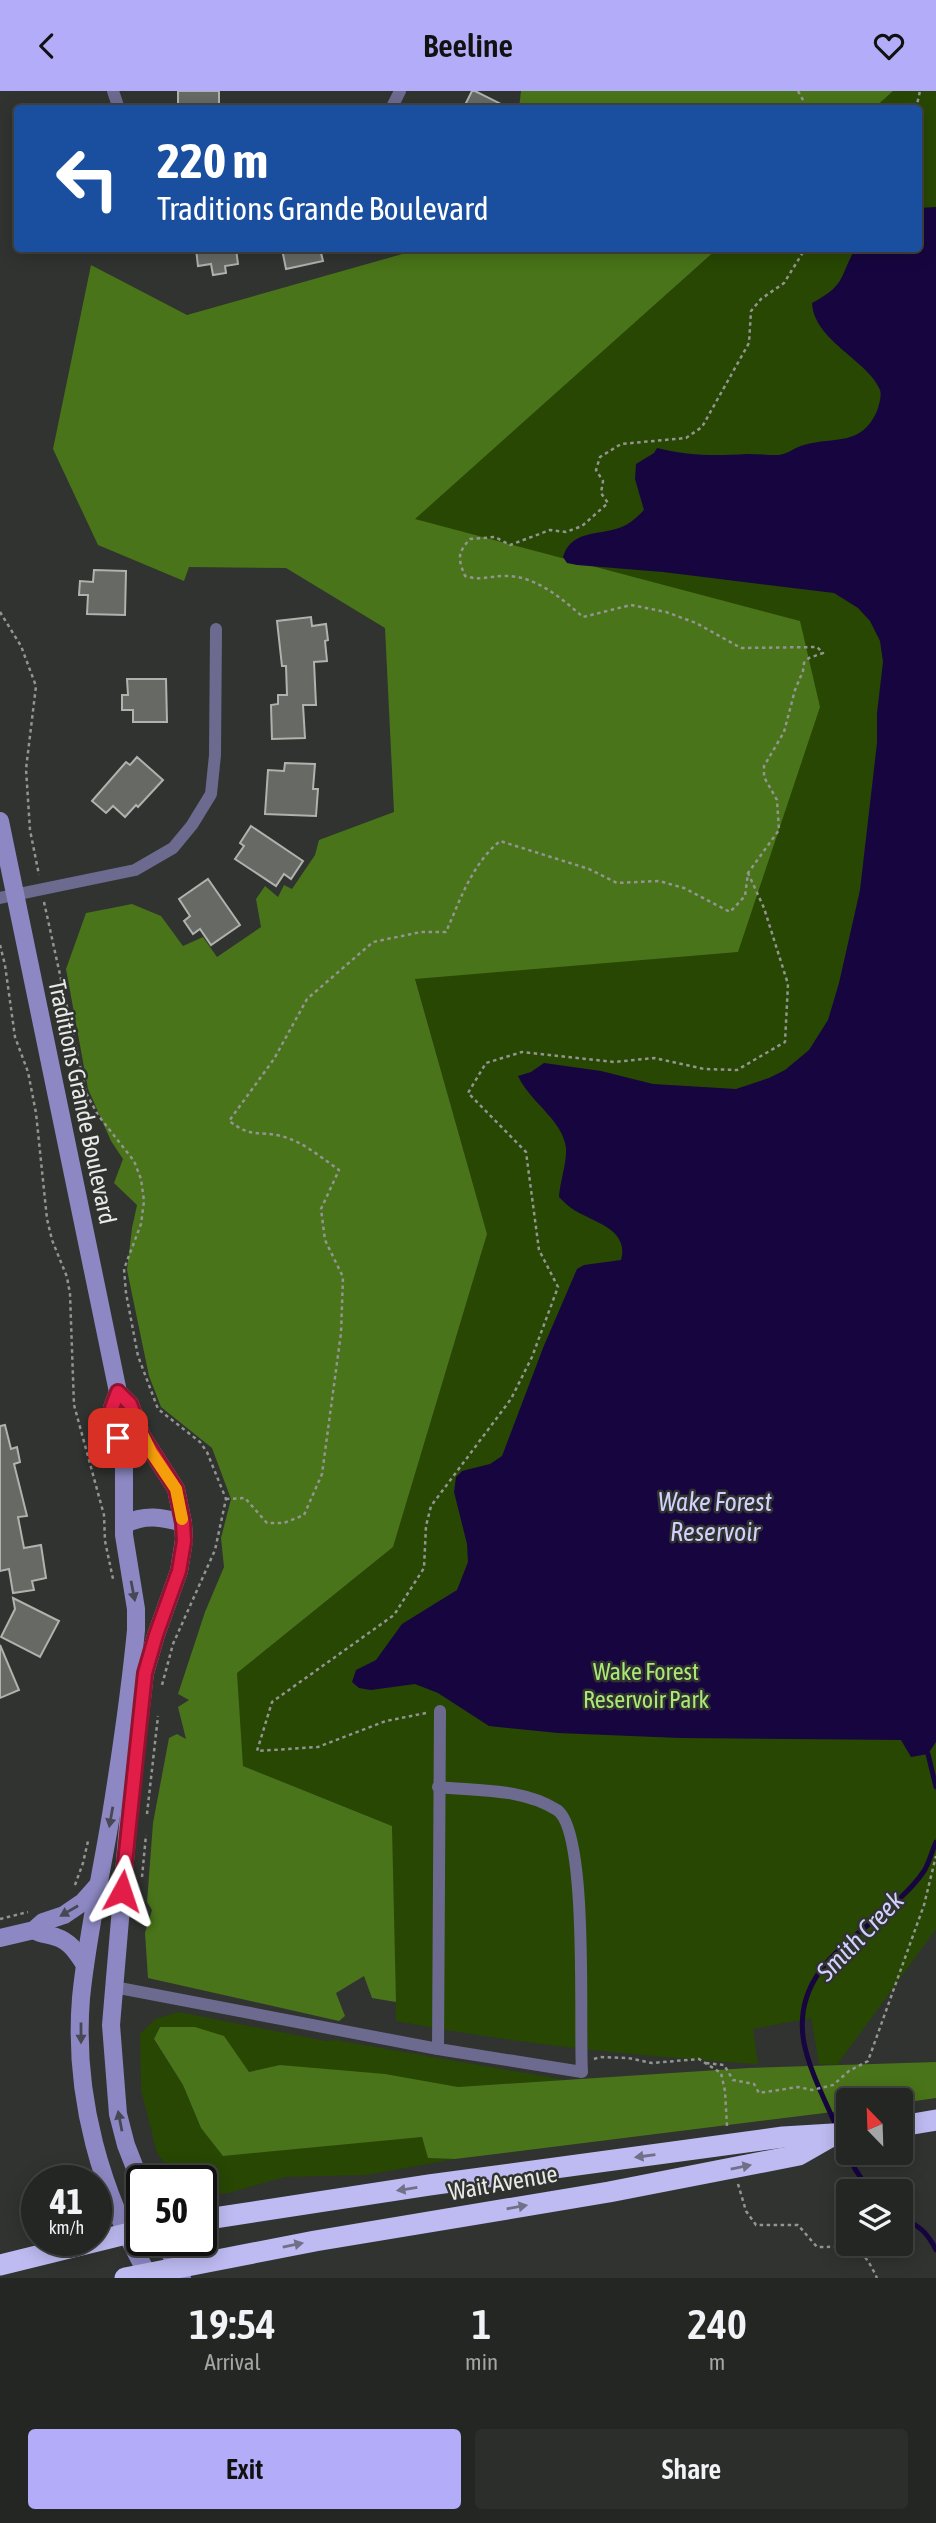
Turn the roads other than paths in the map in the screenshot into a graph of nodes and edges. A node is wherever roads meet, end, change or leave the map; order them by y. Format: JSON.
{"nodes":[{"id":1,"x":216,"y":629,"type":"dead end"},
{"id":2,"x":0,"y":821,"type":"edge"},
{"id":3,"x":7,"y":896,"type":"edge"},
{"id":4,"x":118,"y":1392,"type":"junction"},
{"id":5,"x":183,"y":1523,"type":"junction"},
{"id":6,"x":125,"y":1524,"type":"junction"},
{"id":7,"x":440,"y":1711,"type":"road end"},
{"id":8,"x":438,"y":1787,"type":"junction"},
{"id":9,"x":99,"y":1884,"type":"junction"},
{"id":10,"x":34,"y":1930,"type":"junction"},
{"id":11,"x":0,"y":1938,"type":"edge"},
{"id":12,"x":85,"y":1965,"type":"junction"},
{"id":13,"x":114,"y":1987,"type":"junction"},
{"id":14,"x":438,"y":2049,"type":"junction"},
{"id":15,"x":936,"y":2120,"type":"edge"},
{"id":16,"x":914,"y":2124,"type":"edge"},
{"id":17,"x":836,"y":2134,"type":"edge"},
{"id":18,"x":836,"y":2136,"type":"edge"},
{"id":19,"x":134,"y":2165,"type":"edge"},
{"id":20,"x":126,"y":2217,"type":"edge"},
{"id":21,"x":217,"y":2218,"type":"edge"},
{"id":22,"x":126,"y":2234,"type":"edge"},
{"id":23,"x":142,"y":2256,"type":"edge"},
{"id":24,"x":171,"y":2256,"type":"edge"},
{"id":25,"x":0,"y":2265,"type":"edge"},
{"id":26,"x":222,"y":2269,"type":"edge"},
{"id":27,"x":179,"y":2273,"type":"edge"},
{"id":28,"x":149,"y":2276,"type":"edge"},
{"id":29,"x":125,"y":2278,"type":"edge"}],
"edges":[{"from":1,"to":3,"type":"street"},
{"from":2,"to":3,"type":"main road","name":"Traditions Grande Boulevard"},
{"from":3,"to":4,"type":"main road","name":"Traditions Grande Boulevard"},
{"from":4,"to":5,"type":"main road","name":"Traditions Grande Boulevard"},
{"from":4,"to":6,"type":"main road","name":"Traditions Grande Boulevard"},
{"from":5,"to":6,"type":"main road"},
{"from":5,"to":13,"type":"main road","name":"Traditions Grande Boulevard"},
{"from":6,"to":9,"type":"main road","name":"Traditions Grande Boulevard","one_way":true},
{"from":7,"to":8,"type":"street"},
{"from":8,"to":14,"type":"street"},
{"from":8,"to":14,"type":"street"},
{"from":9,"to":10,"type":"main road","one_way":true},
{"from":9,"to":12,"type":"main road","name":"Traditions Grande Boulevard"},
{"from":10,"to":11,"type":"main road"},
{"from":10,"to":12,"type":"main road"},
{"from":12,"to":20,"type":"main road","name":"Traditions Grande Boulevard","one_way":true},
{"from":13,"to":14,"type":"street"},
{"from":19,"to":13,"type":"main road","name":"Traditions Grande Boulevard","one_way":true},
{"from":15,"to":16,"type":"highway"},
{"from":17,"to":21,"type":"highway","name":"Wait Avenue","one_way":true},
{"from":26,"to":18,"type":"highway","name":"Wait Avenue","one_way":true},
{"from":22,"to":25,"type":"highway"},
{"from":23,"to":28,"type":"main road","name":"Traditions Grande Boulevard"},
{"from":24,"to":27,"type":"main road"},
{"from":26,"to":27,"type":"highway","name":"Wait Avenue"},
{"from":27,"to":28,"type":"highway","name":"Wait Avenue"},
{"from":28,"to":29,"type":"highway","name":"Wait Avenue"}]}
